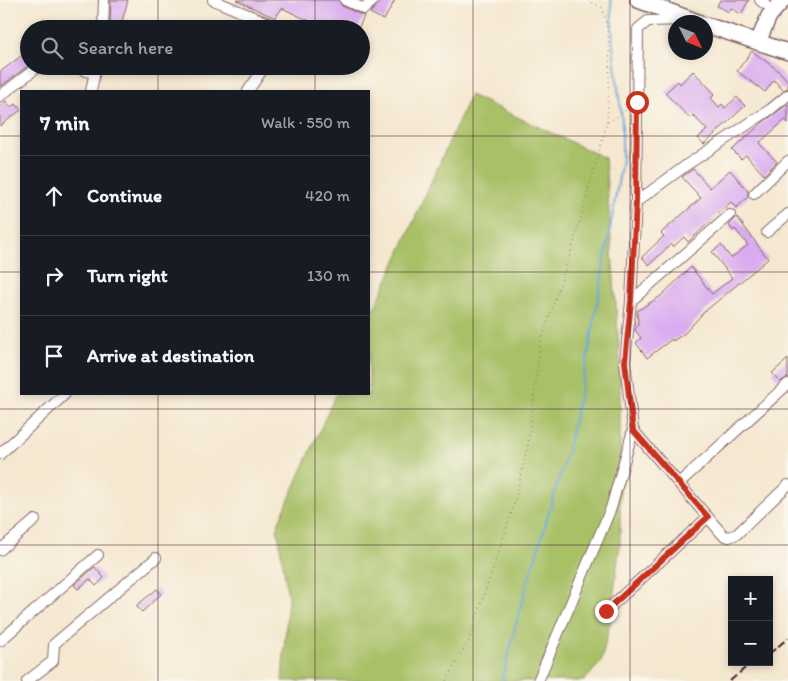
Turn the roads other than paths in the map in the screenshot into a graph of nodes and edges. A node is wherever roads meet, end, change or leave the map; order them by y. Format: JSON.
{"nodes":[{"id":1,"x":104,"y":0,"type":"edge"},
{"id":2,"x":213,"y":0,"type":"edge"},
{"id":3,"x":345,"y":0,"type":"edge"},
{"id":4,"x":374,"y":0,"type":"edge"},
{"id":5,"x":638,"y":0,"type":"edge"},
{"id":6,"x":783,"y":0,"type":"edge"},
{"id":7,"x":765,"y":1,"type":"edge"},
{"id":8,"x":677,"y":15,"type":"edge"},
{"id":9,"x":103,"y":20,"type":"edge"},
{"id":10,"x":264,"y":20,"type":"edge"},
{"id":11,"x":668,"y":21,"type":"edge"},
{"id":12,"x":713,"y":27,"type":"edge"},
{"id":13,"x":754,"y":41,"type":"junction"},
{"id":14,"x":788,"y":52,"type":"edge"},
{"id":15,"x":28,"y":75,"type":"edge"},
{"id":16,"x":94,"y":75,"type":"edge"},
{"id":17,"x":259,"y":75,"type":"edge"},
{"id":18,"x":91,"y":90,"type":"edge"},
{"id":19,"x":249,"y":90,"type":"edge"},
{"id":20,"x":788,"y":95,"type":"edge"},
{"id":21,"x":0,"y":96,"type":"edge"},
{"id":22,"x":788,"y":161,"type":"edge"},
{"id":23,"x":754,"y":194,"type":"dead end"},
{"id":24,"x":636,"y":202,"type":"junction"},
{"id":25,"x":730,"y":215,"type":"dead end"},
{"id":26,"x":787,"y":217,"type":"edge"},
{"id":27,"x":767,"y":232,"type":"dead end"},
{"id":28,"x":631,"y":301,"type":"junction"},
{"id":29,"x":788,"y":384,"type":"edge"},
{"id":30,"x":65,"y":395,"type":"edge"},
{"id":31,"x":633,"y":430,"type":"junction"},
{"id":32,"x":0,"y":454,"type":"edge"},
{"id":33,"x":679,"y":483,"type":"junction"},
{"id":34,"x":788,"y":485,"type":"edge"},
{"id":35,"x":708,"y":517,"type":"junction"},
{"id":36,"x":35,"y":520,"type":"dead end"},
{"id":37,"x":0,"y":550,"type":"edge"},
{"id":38,"x":98,"y":555,"type":"dead end"},
{"id":39,"x":156,"y":558,"type":"dead end"},
{"id":40,"x":606,"y":611,"type":"dead end"},
{"id":41,"x":0,"y":641,"type":"edge"},
{"id":42,"x":28,"y":681,"type":"edge"},
{"id":43,"x":538,"y":681,"type":"edge"}],
"edges":[{"from":1,"to":9,"type":"street"},
{"from":2,"to":10,"type":"street"},
{"from":3,"to":4,"type":"street"},
{"from":5,"to":8,"type":"highway"},
{"from":6,"to":13,"type":"highway"},
{"from":7,"to":13,"type":"highway"},
{"from":11,"to":24,"type":"street"},
{"from":12,"to":13,"type":"highway"},
{"from":13,"to":14,"type":"highway"},
{"from":15,"to":21,"type":"street"},
{"from":16,"to":18,"type":"street"},
{"from":17,"to":19,"type":"street"},
{"from":20,"to":24,"type":"street"},
{"from":22,"to":23,"type":"street"},
{"from":24,"to":28,"type":"street"},
{"from":25,"to":28,"type":"street"},
{"from":26,"to":27,"type":"street"},
{"from":28,"to":31,"type":"street"},
{"from":29,"to":33,"type":"street"},
{"from":30,"to":32,"type":"street"},
{"from":31,"to":33,"type":"street"},
{"from":31,"to":43,"type":"street"},
{"from":33,"to":35,"type":"street"},
{"from":34,"to":35,"type":"street"},
{"from":35,"to":40,"type":"street"},
{"from":36,"to":37,"type":"street"},
{"from":38,"to":41,"type":"street"},
{"from":39,"to":42,"type":"street"}]}
